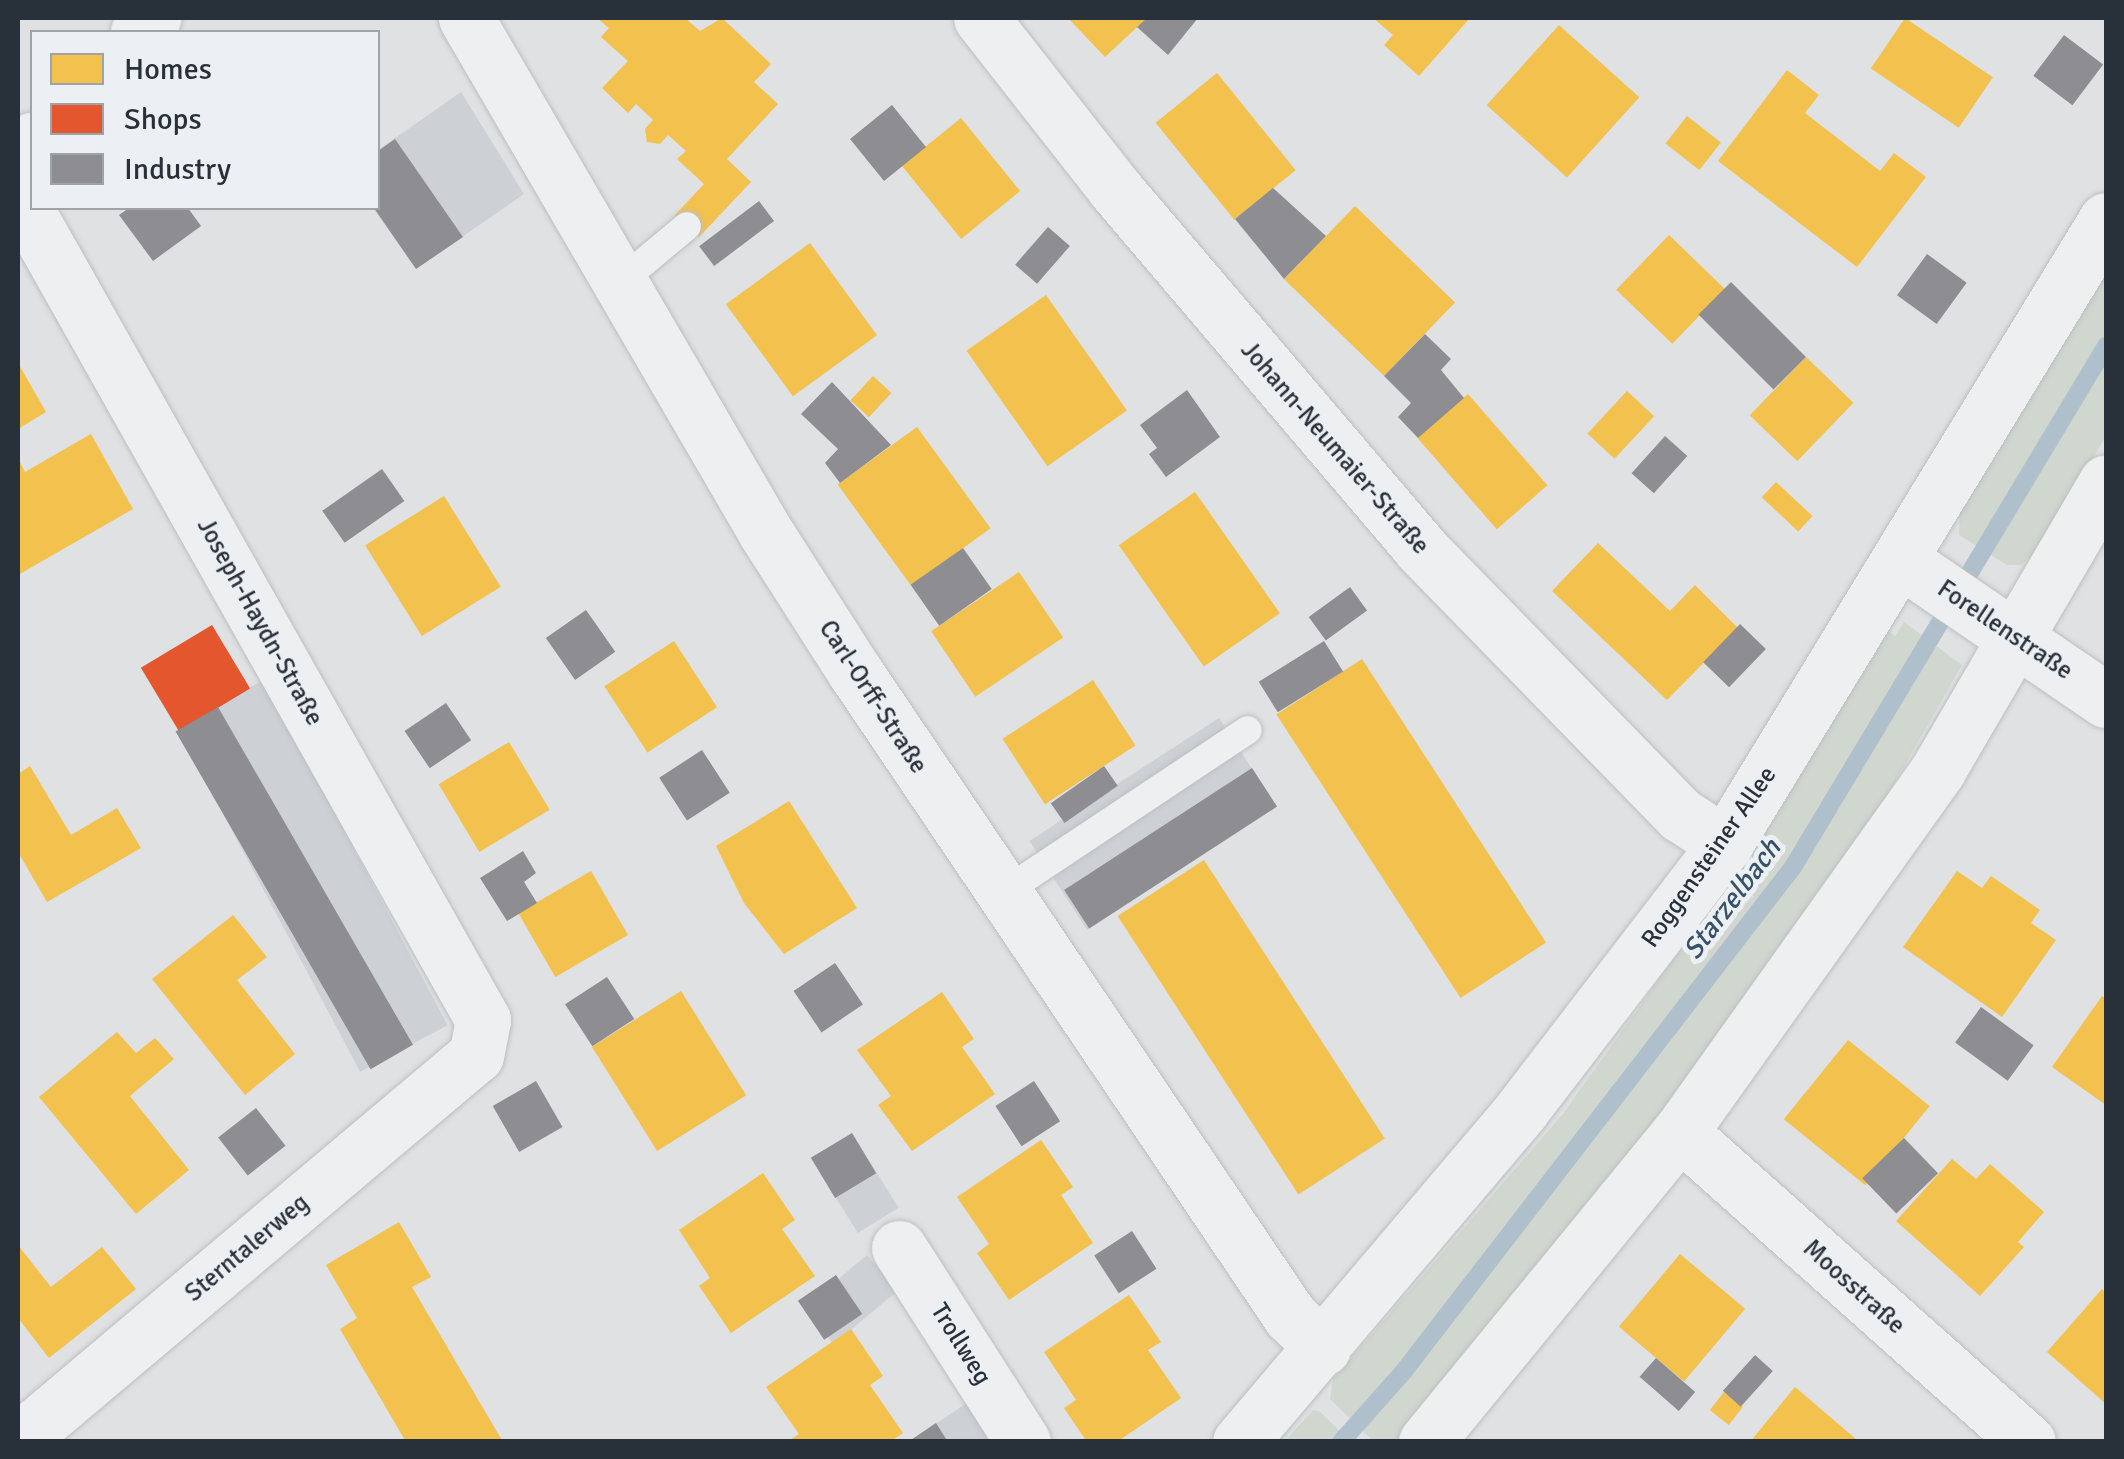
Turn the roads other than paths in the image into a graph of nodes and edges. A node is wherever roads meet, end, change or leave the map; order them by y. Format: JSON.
{"nodes":[{"id":1,"x":466,"y":18,"type":"edge"},
{"id":2,"x":981,"y":18,"type":"edge"},
{"id":3,"x":18,"y":196,"type":"edge"},
{"id":4,"x":2106,"y":220,"type":"edge"},
{"id":5,"x":687,"y":226,"type":"dead end"},
{"id":6,"x":620,"y":282,"type":"junction"},
{"id":7,"x":2106,"y":482,"type":"edge"},
{"id":8,"x":1916,"y":571,"type":"junction"},
{"id":9,"x":1996,"y":622,"type":"junction"},
{"id":10,"x":2106,"y":700,"type":"edge"},
{"id":11,"x":1248,"y":730,"type":"dead end"},
{"id":12,"x":1725,"y":844,"type":"junction"},
{"id":13,"x":1001,"y":894,"type":"junction"},
{"id":14,"x":476,"y":1055,"type":"joint"},
{"id":15,"x":1680,"y":1132,"type":"junction"},
{"id":16,"x":899,"y":1248,"type":"dead end"},
{"id":17,"x":1323,"y":1348,"type":"junction"},
{"id":18,"x":18,"y":1440,"type":"edge"},
{"id":19,"x":1023,"y":1442,"type":"edge"},
{"id":20,"x":1240,"y":1442,"type":"edge"},
{"id":21,"x":1426,"y":1442,"type":"edge"},
{"id":22,"x":2028,"y":1442,"type":"edge"}],
"edges":[{"from":1,"to":6,"type":"street","name":"Carl-Orff-Straße"},
{"from":2,"to":12,"type":"street","name":"Johann-Neumaier-Straße"},
{"from":3,"to":14,"type":"street","name":"Joseph-Haydn-Straße"},
{"from":4,"to":8,"type":"street","name":"Roggensteiner Allee"},
{"from":5,"to":6,"type":"lane"},
{"from":6,"to":13,"type":"street","name":"Carl-Orff-Straße"},
{"from":7,"to":9,"type":"street"},
{"from":8,"to":9,"type":"street","name":"Forellenstraße"},
{"from":8,"to":12,"type":"street","name":"Roggensteiner Allee"},
{"from":9,"to":10,"type":"street","name":"Forellenstraße"},
{"from":9,"to":15,"type":"street"},
{"from":11,"to":13,"type":"lane"},
{"from":12,"to":17,"type":"street","name":"Roggensteiner Allee"},
{"from":13,"to":17,"type":"street","name":"Carl-Orff-Straße"},
{"from":14,"to":18,"type":"street","name":"Sterntalerweg"},
{"from":15,"to":21,"type":"street"},
{"from":15,"to":22,"type":"street","name":"Moosstraße"},
{"from":16,"to":19,"type":"street","name":"Trollweg"},
{"from":17,"to":20,"type":"street","name":"Roggensteiner Allee"}]}
